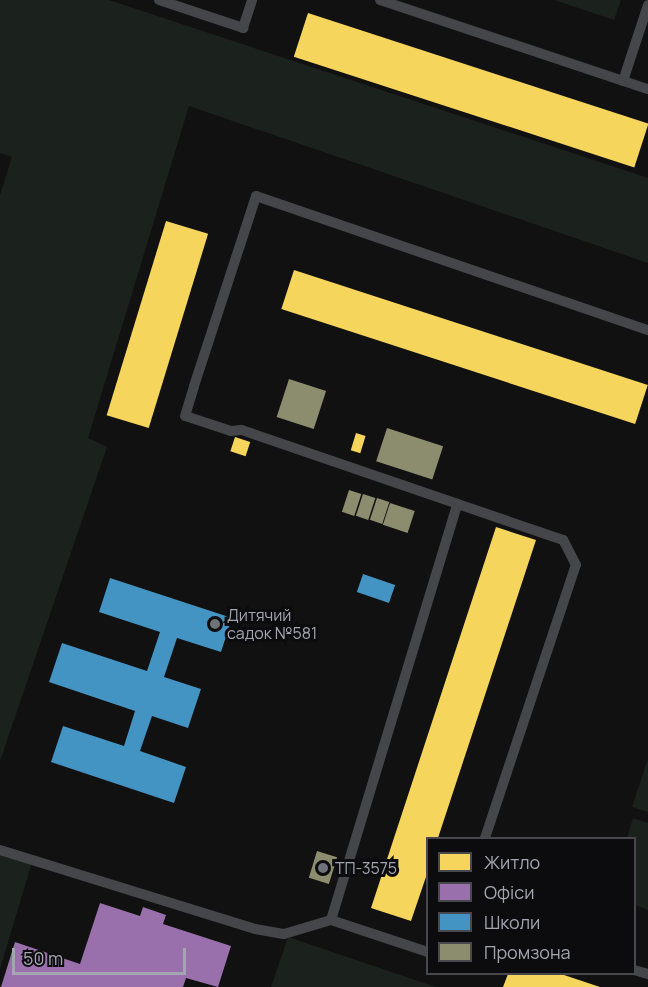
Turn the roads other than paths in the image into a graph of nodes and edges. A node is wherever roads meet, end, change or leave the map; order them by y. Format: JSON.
{"nodes":[{"id":1,"x":159,"y":0,"type":"edge"},
{"id":2,"x":252,"y":0,"type":"edge"},
{"id":3,"x":380,"y":0,"type":"edge"},
{"id":4,"x":648,"y":5,"type":"edge"},
{"id":5,"x":623,"y":81,"type":"junction"},
{"id":6,"x":648,"y":89,"type":"edge"},
{"id":7,"x":648,"y":330,"type":"edge"},
{"id":8,"x":457,"y":504,"type":"junction"},
{"id":9,"x":485,"y":837,"type":"edge"},
{"id":10,"x":0,"y":850,"type":"edge"},
{"id":11,"x":331,"y":920,"type":"junction"},
{"id":12,"x":426,"y":951,"type":"edge"}],
"edges":[{"from":1,"to":2,"type":"lane"},
{"from":3,"to":5,"type":"lane"},
{"from":4,"to":5,"type":"lane"},
{"from":5,"to":6,"type":"lane"},
{"from":7,"to":8,"type":"lane"},
{"from":8,"to":9,"type":"lane"},
{"from":8,"to":11,"type":"lane"},
{"from":10,"to":11,"type":"lane"},
{"from":11,"to":12,"type":"lane"}]}
